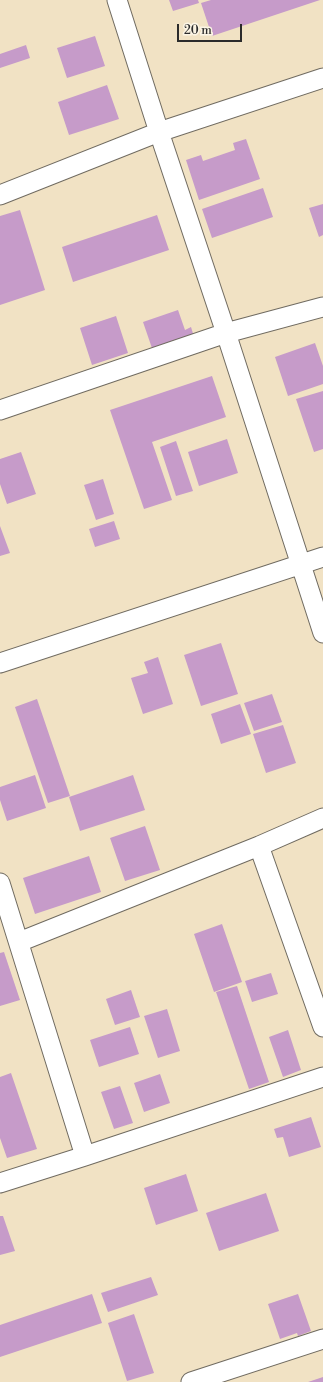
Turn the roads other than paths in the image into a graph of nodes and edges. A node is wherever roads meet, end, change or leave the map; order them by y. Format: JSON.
{"nodes":[{"id":1,"x":117,"y":0,"type":"edge"},
{"id":2,"x":323,"y":78,"type":"edge"},
{"id":3,"x":159,"y":132,"type":"junction"},
{"id":4,"x":0,"y":195,"type":"edge"},
{"id":5,"x":323,"y":307,"type":"edge"},
{"id":6,"x":226,"y":333,"type":"junction"},
{"id":7,"x":0,"y":410,"type":"edge"},
{"id":8,"x":323,"y":557,"type":"edge"},
{"id":9,"x":301,"y":563,"type":"junction"},
{"id":10,"x":323,"y":633,"type":"edge"},
{"id":11,"x":0,"y":663,"type":"edge"},
{"id":12,"x":323,"y":818,"type":"edge"},
{"id":13,"x":259,"y":846,"type":"junction"},
{"id":14,"x":0,"y":883,"type":"edge"},
{"id":15,"x":19,"y":942,"type":"junction"},
{"id":16,"x":323,"y":1028,"type":"edge"},
{"id":17,"x":323,"y":1077,"type":"edge"},
{"id":18,"x":85,"y":1156,"type":"junction"},
{"id":19,"x":0,"y":1183,"type":"edge"},
{"id":20,"x":323,"y":1339,"type":"edge"},
{"id":21,"x":192,"y":1382,"type":"edge"}],
"edges":[{"from":1,"to":3,"type":"street"},
{"from":2,"to":3,"type":"street"},
{"from":3,"to":4,"type":"street"},
{"from":3,"to":6,"type":"street"},
{"from":5,"to":6,"type":"street"},
{"from":6,"to":7,"type":"street"},
{"from":6,"to":9,"type":"street"},
{"from":8,"to":9,"type":"street"},
{"from":9,"to":10,"type":"street"},
{"from":9,"to":11,"type":"street"},
{"from":12,"to":13,"type":"street"},
{"from":13,"to":15,"type":"street"},
{"from":13,"to":16,"type":"street"},
{"from":14,"to":15,"type":"street"},
{"from":15,"to":18,"type":"street"},
{"from":17,"to":18,"type":"street"},
{"from":18,"to":19,"type":"street"},
{"from":20,"to":21,"type":"street"}]}
